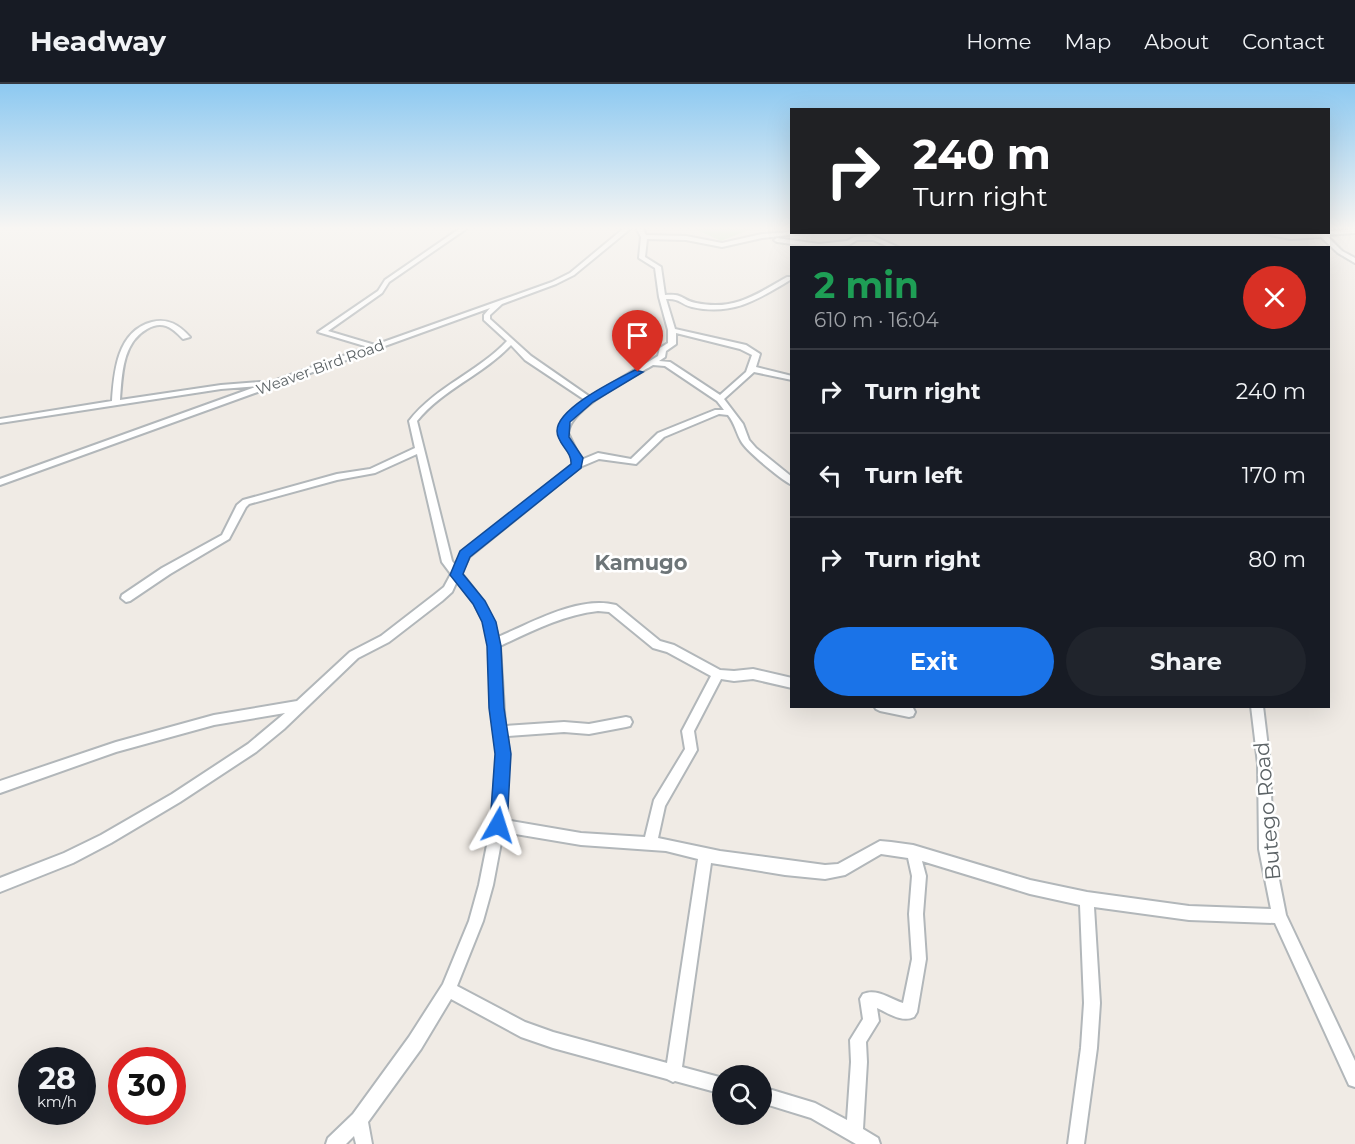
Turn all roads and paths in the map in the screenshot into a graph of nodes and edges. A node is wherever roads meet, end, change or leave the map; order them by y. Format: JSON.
{"nodes":[{"id":1,"x":391,"y":278,"type":"edge"},
{"id":2,"x":565,"y":278,"type":"edge"},
{"id":3,"x":660,"y":278,"type":"edge"},
{"id":4,"x":788,"y":278,"type":"edge"},
{"id":5,"x":662,"y":297,"type":"junction"},
{"id":6,"x":500,"y":302,"type":"junction"},
{"id":7,"x":672,"y":330,"type":"junction"},
{"id":8,"x":186,"y":337,"type":"dead end"},
{"id":9,"x":511,"y":341,"type":"junction"},
{"id":10,"x":375,"y":347,"type":"junction"},
{"id":11,"x":661,"y":361,"type":"junction"},
{"id":12,"x":753,"y":369,"type":"junction"},
{"id":13,"x":790,"y":378,"type":"edge"},
{"id":14,"x":272,"y":383,"type":"junction"},
{"id":15,"x":590,"y":400,"type":"junction"},
{"id":16,"x":722,"y":402,"type":"junction"},
{"id":17,"x":116,"y":404,"type":"junction"},
{"id":18,"x":718,"y":412,"type":"junction"},
{"id":19,"x":731,"y":413,"type":"junction"},
{"id":20,"x":0,"y":421,"type":"edge"},
{"id":21,"x":420,"y":449,"type":"junction"},
{"id":22,"x":577,"y":465,"type":"junction"},
{"id":23,"x":790,"y":480,"type":"edge"},
{"id":24,"x":0,"y":482,"type":"edge"},
{"id":25,"x":456,"y":575,"type":"junction"},
{"id":26,"x":126,"y":598,"type":"dead end"},
{"id":27,"x":494,"y":644,"type":"junction"},
{"id":28,"x":718,"y":674,"type":"junction"},
{"id":29,"x":790,"y":683,"type":"edge"},
{"id":30,"x":298,"y":706,"type":"junction"},
{"id":31,"x":890,"y":708,"type":"edge"},
{"id":32,"x":1257,"y":708,"type":"edge"},
{"id":33,"x":909,"y":712,"type":"dead end"},
{"id":34,"x":626,"y":722,"type":"dead end"},
{"id":35,"x":500,"y":731,"type":"junction"},
{"id":36,"x":0,"y":787,"type":"edge"},
{"id":37,"x":498,"y":825,"type":"junction"},
{"id":38,"x":650,"y":843,"type":"junction"},
{"id":39,"x":913,"y":852,"type":"junction"},
{"id":40,"x":706,"y":854,"type":"junction"},
{"id":41,"x":0,"y":885,"type":"edge"},
{"id":42,"x":1087,"y":898,"type":"junction"},
{"id":43,"x":1279,"y":916,"type":"junction"},
{"id":44,"x":448,"y":989,"type":"junction"},
{"id":45,"x":673,"y":1074,"type":"junction"},
{"id":46,"x":1355,"y":1079,"type":"edge"},
{"id":47,"x":712,"y":1083,"type":"edge"},
{"id":48,"x":772,"y":1098,"type":"edge"},
{"id":49,"x":360,"y":1120,"type":"junction"},
{"id":50,"x":854,"y":1134,"type":"junction"},
{"id":51,"x":334,"y":1144,"type":"edge"},
{"id":52,"x":364,"y":1144,"type":"edge"},
{"id":53,"x":872,"y":1144,"type":"edge"},
{"id":54,"x":1076,"y":1144,"type":"edge"}],
"edges":[{"from":1,"to":10,"type":"street"},
{"from":2,"to":6,"type":"street","name":"Weaver Bird Road"},
{"from":3,"to":5,"type":"street"},
{"from":4,"to":5,"type":"street"},
{"from":5,"to":7,"type":"street"},
{"from":6,"to":9,"type":"street"},
{"from":6,"to":10,"type":"street","name":"Weaver Bird Road"},
{"from":7,"to":11,"type":"street"},
{"from":7,"to":12,"type":"street"},
{"from":8,"to":17,"type":"street"},
{"from":9,"to":15,"type":"street"},
{"from":9,"to":21,"type":"street"},
{"from":10,"to":14,"type":"street","name":"Weaver Bird Road"},
{"from":11,"to":15,"type":"street"},
{"from":11,"to":16,"type":"street"},
{"from":12,"to":13,"type":"street"},
{"from":12,"to":16,"type":"street"},
{"from":14,"to":17,"type":"street"},
{"from":14,"to":24,"type":"street","name":"Weaver Bird Road"},
{"from":15,"to":22,"type":"street"},
{"from":16,"to":18,"type":"street"},
{"from":16,"to":19,"type":"street"},
{"from":17,"to":20,"type":"street"},
{"from":18,"to":19,"type":"street"},
{"from":18,"to":22,"type":"street"},
{"from":19,"to":23,"type":"street"},
{"from":21,"to":25,"type":"street"},
{"from":21,"to":26,"type":"street"},
{"from":22,"to":25,"type":"street"},
{"from":25,"to":27,"type":"street"},
{"from":25,"to":30,"type":"street"},
{"from":27,"to":28,"type":"street"},
{"from":27,"to":35,"type":"street"},
{"from":28,"to":29,"type":"street"},
{"from":28,"to":38,"type":"street"},
{"from":30,"to":36,"type":"street"},
{"from":30,"to":41,"type":"street"},
{"from":31,"to":33,"type":"street"},
{"from":32,"to":43,"type":"street","name":"Butego Road"},
{"from":34,"to":35,"type":"street"},
{"from":35,"to":37,"type":"street"},
{"from":37,"to":38,"type":"street"},
{"from":37,"to":44,"type":"street"},
{"from":38,"to":40,"type":"street"},
{"from":39,"to":40,"type":"street"},
{"from":39,"to":42,"type":"street"},
{"from":39,"to":50,"type":"street"},
{"from":40,"to":45,"type":"street"},
{"from":42,"to":43,"type":"street"},
{"from":42,"to":54,"type":"street"},
{"from":43,"to":46,"type":"street","name":"Butego Road"},
{"from":44,"to":45,"type":"street"},
{"from":44,"to":49,"type":"street"},
{"from":45,"to":47,"type":"street"},
{"from":48,"to":50,"type":"street"},
{"from":49,"to":51,"type":"street"},
{"from":49,"to":52,"type":"street"},
{"from":50,"to":53,"type":"street"}]}
